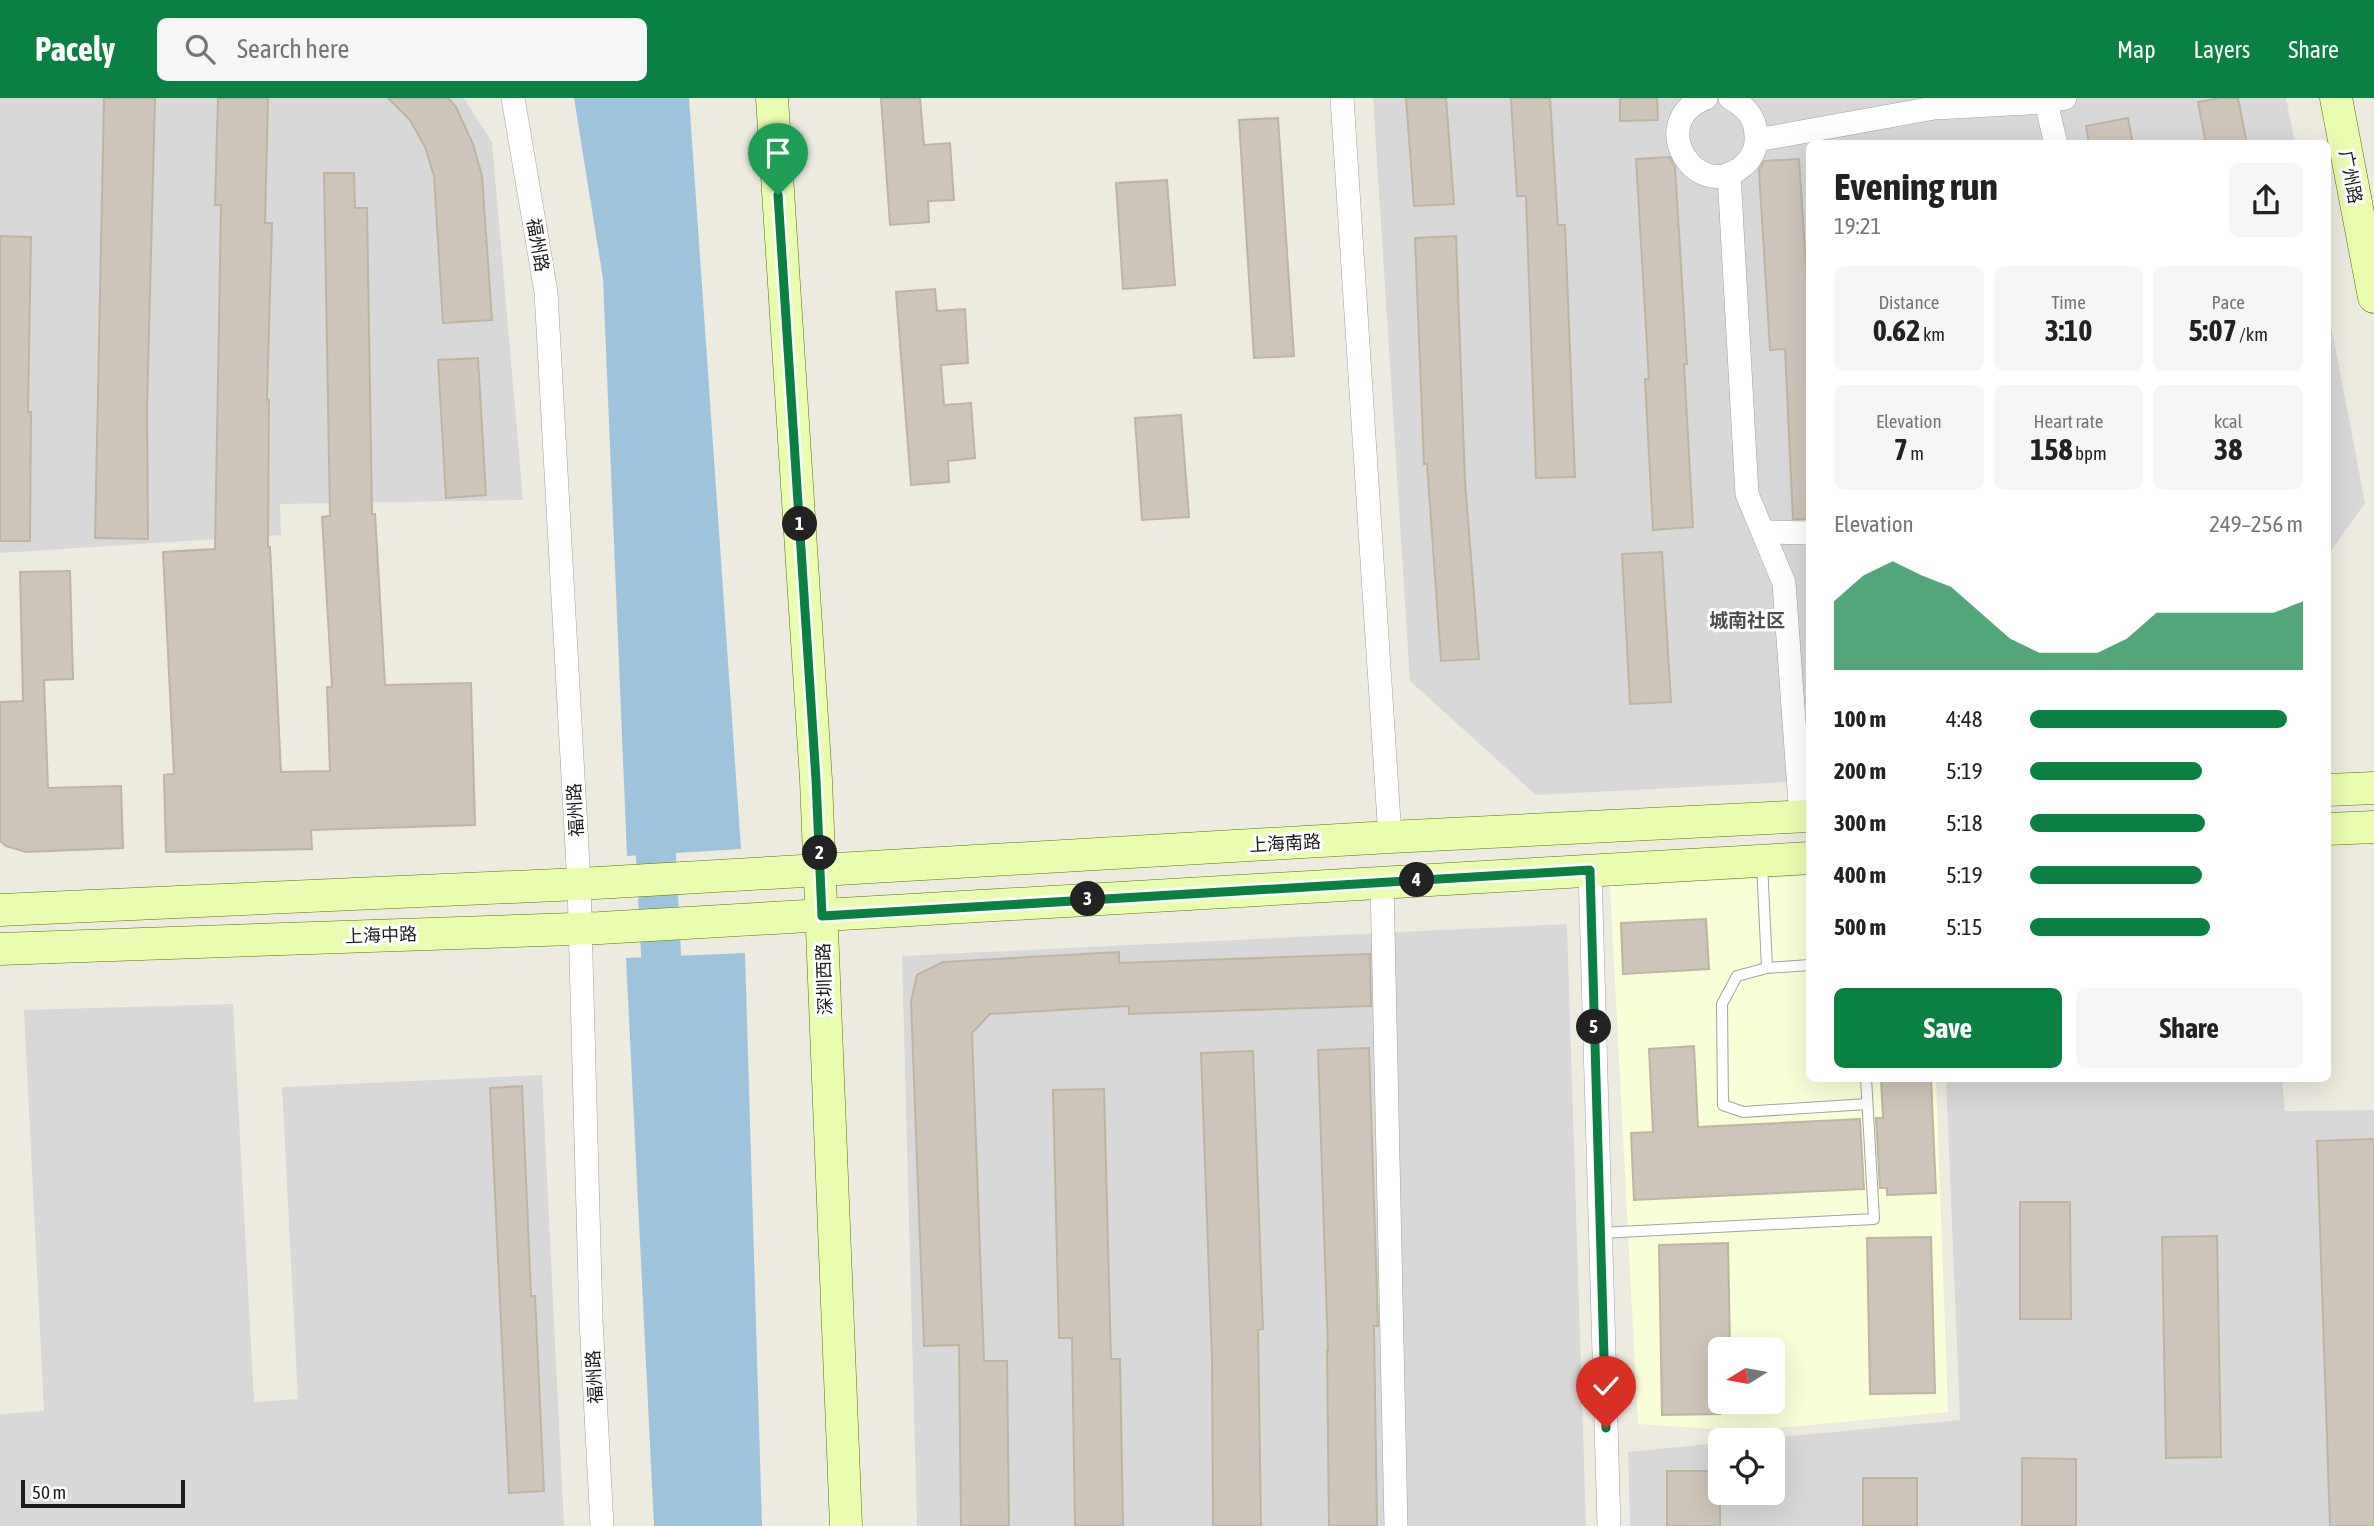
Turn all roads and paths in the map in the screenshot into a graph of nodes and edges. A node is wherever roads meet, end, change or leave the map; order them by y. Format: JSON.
{"nodes":[{"id":1,"x":513,"y":98,"type":"edge"},
{"id":2,"x":772,"y":98,"type":"edge"},
{"id":3,"x":1342,"y":98,"type":"edge"},
{"id":4,"x":1706,"y":98,"type":"edge"},
{"id":5,"x":1730,"y":98,"type":"edge"},
{"id":6,"x":2336,"y":98,"type":"edge"},
{"id":7,"x":2052,"y":99,"type":"edge"},
{"id":8,"x":1757,"y":139,"type":"junction"},
{"id":9,"x":2056,"y":140,"type":"edge"},
{"id":10,"x":1729,"y":174,"type":"junction"},
{"id":11,"x":2374,"y":297,"type":"edge"},
{"id":12,"x":1763,"y":532,"type":"junction"},
{"id":13,"x":1806,"y":533,"type":"edge"},
{"id":14,"x":2374,"y":788,"type":"edge"},
{"id":15,"x":2331,"y":790,"type":"edge"},
{"id":16,"x":1805,"y":817,"type":"edge"},
{"id":17,"x":2374,"y":827,"type":"edge"},
{"id":18,"x":2331,"y":829,"type":"edge"},
{"id":19,"x":1390,"y":837,"type":"junction"},
{"id":20,"x":1806,"y":858,"type":"edge"},
{"id":21,"x":1762,"y":860,"type":"junction"},
{"id":22,"x":1590,"y":870,"type":"junction"},
{"id":23,"x":821,"y":871,"type":"junction"},
{"id":24,"x":1382,"y":882,"type":"junction"},
{"id":25,"x":589,"y":884,"type":"junction"},
{"id":26,"x":0,"y":910,"type":"edge"},
{"id":27,"x":822,"y":916,"type":"junction"},
{"id":28,"x":590,"y":928,"type":"junction"},
{"id":29,"x":0,"y":949,"type":"edge"},
{"id":30,"x":1806,"y":965,"type":"edge"},
{"id":31,"x":1767,"y":968,"type":"junction"},
{"id":32,"x":1866,"y":1082,"type":"edge"},
{"id":33,"x":1867,"y":1104,"type":"junction"},
{"id":34,"x":1600,"y":1233,"type":"junction"},
{"id":35,"x":602,"y":1526,"type":"edge"},
{"id":36,"x":846,"y":1526,"type":"edge"},
{"id":37,"x":1396,"y":1526,"type":"edge"},
{"id":38,"x":1608,"y":1526,"type":"edge"}],
"edges":[{"from":1,"to":25,"type":"street","name":"福州路"},
{"from":2,"to":23,"type":"main road","name":"深圳西路"},
{"from":3,"to":19,"type":"street"},
{"from":4,"to":10,"type":"street"},
{"from":5,"to":8,"type":"street"},
{"from":6,"to":11,"type":"main road","name":"广州路"},
{"from":7,"to":8,"type":"street"},
{"from":7,"to":9,"type":"street"},
{"from":8,"to":10,"type":"street"},
{"from":10,"to":12,"type":"street"},
{"from":12,"to":13,"type":"street"},
{"from":12,"to":16,"type":"street"},
{"from":14,"to":15,"type":"main road"},
{"from":16,"to":19,"type":"main road","name":"上海南路"},
{"from":17,"to":18,"type":"main road"},
{"from":19,"to":23,"type":"main road","name":"上海南路"},
{"from":20,"to":21,"type":"main road"},
{"from":21,"to":22,"type":"main road"},
{"from":21,"to":31,"type":"lane"},
{"from":22,"to":24,"type":"main road"},
{"from":22,"to":34,"type":"street"},
{"from":23,"to":25,"type":"main road","name":"上海南路"},
{"from":23,"to":27,"type":"main road","name":"深圳西路"},
{"from":24,"to":27,"type":"main road"},
{"from":24,"to":37,"type":"street"},
{"from":25,"to":26,"type":"main road"},
{"from":25,"to":28,"type":"street","name":"福州路"},
{"from":27,"to":28,"type":"main road","name":"上海中路"},
{"from":27,"to":36,"type":"main road","name":"深圳西路"},
{"from":28,"to":29,"type":"main road","name":"上海中路"},
{"from":28,"to":35,"type":"street","name":"福州路"},
{"from":30,"to":31,"type":"lane"},
{"from":31,"to":33,"type":"lane"},
{"from":32,"to":33,"type":"lane"},
{"from":33,"to":34,"type":"lane"},
{"from":34,"to":38,"type":"street"}]}
